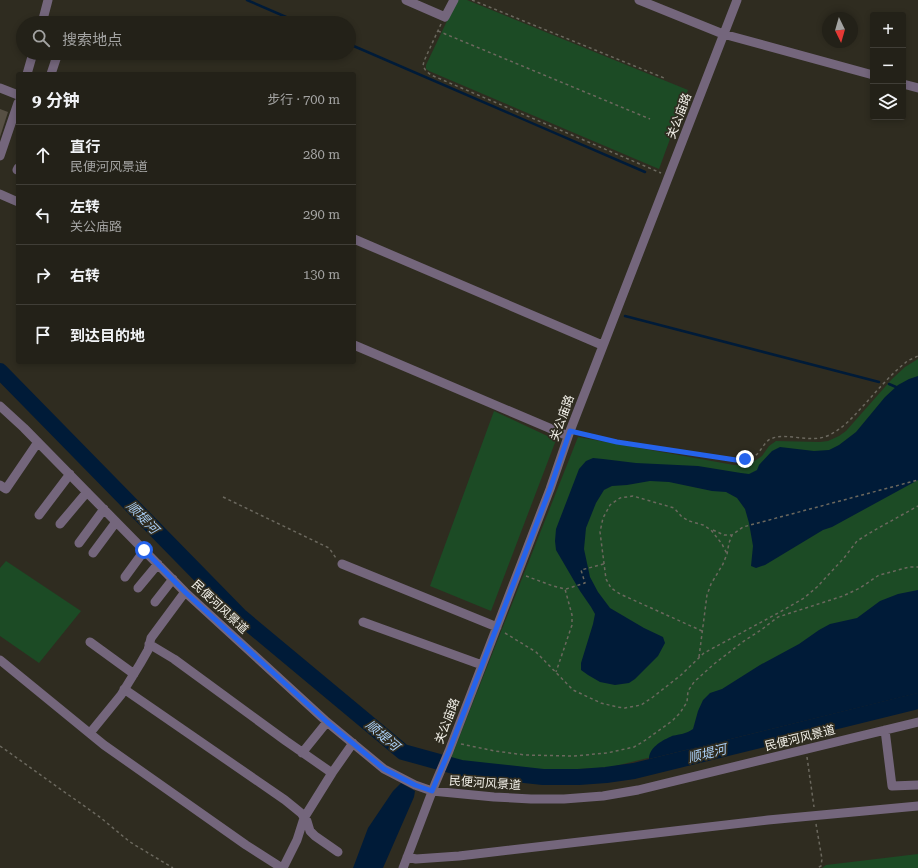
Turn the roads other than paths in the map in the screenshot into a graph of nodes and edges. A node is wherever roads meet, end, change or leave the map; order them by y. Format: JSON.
{"nodes":[{"id":1,"x":48,"y":0,"type":"edge"},
{"id":2,"x":406,"y":0,"type":"edge"},
{"id":3,"x":454,"y":0,"type":"edge"},
{"id":4,"x":639,"y":0,"type":"edge"},
{"id":5,"x":737,"y":0,"type":"edge"},
{"id":6,"x":44,"y":16,"type":"edge"},
{"id":7,"x":723,"y":34,"type":"junction"},
{"id":8,"x":31,"y":60,"type":"edge"},
{"id":9,"x":56,"y":60,"type":"edge"},
{"id":10,"x":28,"y":72,"type":"edge"},
{"id":11,"x":52,"y":72,"type":"edge"},
{"id":12,"x":870,"y":74,"type":"edge"},
{"id":13,"x":906,"y":85,"type":"edge"},
{"id":14,"x":0,"y":88,"type":"edge"},
{"id":15,"x":918,"y":88,"type":"edge"},
{"id":16,"x":16,"y":94,"type":"edge"},
{"id":17,"x":16,"y":109,"type":"edge"},
{"id":18,"x":0,"y":156,"type":"edge"},
{"id":19,"x":0,"y":194,"type":"edge"},
{"id":20,"x":16,"y":201,"type":"edge"},
{"id":21,"x":356,"y":240,"type":"edge"},
{"id":22,"x":602,"y":345,"type":"junction"},
{"id":23,"x":356,"y":346,"type":"edge"},
{"id":24,"x":0,"y":406,"type":"edge"},
{"id":25,"x":569,"y":433,"type":"junction"},
{"id":26,"x":38,"y":442,"type":"junction"},
{"id":27,"x":70,"y":474,"type":"junction"},
{"id":28,"x":3,"y":487,"type":"edge"},
{"id":29,"x":87,"y":492,"type":"junction"},
{"id":30,"x":104,"y":509,"type":"junction"},
{"id":31,"x":39,"y":515,"type":"dead end"},
{"id":32,"x":116,"y":522,"type":"junction"},
{"id":33,"x":60,"y":524,"type":"dead end"},
{"id":34,"x":79,"y":543,"type":"dead end"},
{"id":35,"x":144,"y":550,"type":"junction"},
{"id":36,"x":93,"y":553,"type":"dead end"},
{"id":37,"x":158,"y":564,"type":"junction"},
{"id":38,"x":342,"y":564,"type":"road end"},
{"id":39,"x":125,"y":577,"type":"dead end"},
{"id":40,"x":173,"y":579,"type":"junction"},
{"id":41,"x":138,"y":588,"type":"dead end"},
{"id":42,"x":185,"y":592,"type":"junction"},
{"id":43,"x":155,"y":602,"type":"dead end"},
{"id":44,"x":363,"y":622,"type":"dead end"},
{"id":45,"x":497,"y":627,"type":"junction"},
{"id":46,"x":90,"y":642,"type":"dead end"},
{"id":47,"x":149,"y":644,"type":"junction"},
{"id":48,"x":0,"y":660,"type":"edge"},
{"id":49,"x":482,"y":665,"type":"junction"},
{"id":50,"x":134,"y":674,"type":"junction"},
{"id":51,"x":124,"y":689,"type":"junction"},
{"id":52,"x":327,"y":722,"type":"junction"},
{"id":53,"x":918,"y":722,"type":"edge"},
{"id":54,"x":885,"y":730,"type":"junction"},
{"id":55,"x":90,"y":733,"type":"junction"},
{"id":56,"x":353,"y":743,"type":"junction"},
{"id":57,"x":302,"y":753,"type":"junction"},
{"id":58,"x":332,"y":773,"type":"junction"},
{"id":59,"x":918,"y":785,"type":"edge"},
{"id":60,"x":434,"y":787,"type":"junction"},
{"id":61,"x":918,"y":806,"type":"edge"},
{"id":62,"x":304,"y":818,"type":"junction"},
{"id":63,"x":338,"y":852,"type":"dead end"},
{"id":64,"x":407,"y":856,"type":"junction"},
{"id":65,"x":282,"y":868,"type":"edge"},
{"id":66,"x":402,"y":868,"type":"edge"}],
"edges":[{"from":1,"to":6,"type":"street"},
{"from":2,"to":3,"type":"street"},
{"from":4,"to":7,"type":"street"},
{"from":5,"to":7,"type":"street","name":"关公庙路"},
{"from":7,"to":12,"type":"street"},
{"from":7,"to":22,"type":"street","name":"关公庙路"},
{"from":8,"to":10,"type":"street"},
{"from":9,"to":11,"type":"street"},
{"from":13,"to":15,"type":"street"},
{"from":14,"to":16,"type":"street"},
{"from":17,"to":18,"type":"street"},
{"from":19,"to":20,"type":"street"},
{"from":21,"to":22,"type":"street"},
{"from":22,"to":25,"type":"street","name":"关公庙路"},
{"from":23,"to":25,"type":"street"},
{"from":24,"to":26,"type":"street","name":"民便河风景道"},
{"from":25,"to":45,"type":"street","name":"关公庙路"},
{"from":26,"to":27,"type":"street","name":"民便河风景道"},
{"from":26,"to":28,"type":"street"},
{"from":27,"to":29,"type":"street","name":"民便河风景道"},
{"from":27,"to":31,"type":"street"},
{"from":29,"to":30,"type":"street","name":"民便河风景道"},
{"from":29,"to":33,"type":"street"},
{"from":30,"to":32,"type":"street","name":"民便河风景道"},
{"from":30,"to":34,"type":"street"},
{"from":32,"to":35,"type":"street","name":"民便河风景道"},
{"from":32,"to":36,"type":"street"},
{"from":35,"to":37,"type":"street","name":"民便河风景道"},
{"from":35,"to":39,"type":"street"},
{"from":37,"to":40,"type":"street","name":"民便河风景道"},
{"from":37,"to":41,"type":"street"},
{"from":38,"to":45,"type":"street"},
{"from":40,"to":42,"type":"street","name":"民便河风景道"},
{"from":40,"to":43,"type":"street"},
{"from":42,"to":47,"type":"street"},
{"from":42,"to":52,"type":"street","name":"民便河风景道"},
{"from":44,"to":49,"type":"street"},
{"from":45,"to":49,"type":"street","name":"关公庙路"},
{"from":46,"to":50,"type":"street"},
{"from":47,"to":50,"type":"street"},
{"from":47,"to":57,"type":"street"},
{"from":48,"to":55,"type":"street"},
{"from":49,"to":60,"type":"street","name":"关公庙路"},
{"from":50,"to":51,"type":"street"},
{"from":51,"to":55,"type":"street"},
{"from":51,"to":62,"type":"street"},
{"from":52,"to":56,"type":"street","name":"民便河风景道"},
{"from":52,"to":57,"type":"street"},
{"from":53,"to":54,"type":"street","name":"民便河风景道"},
{"from":54,"to":59,"type":"street"},
{"from":54,"to":60,"type":"street","name":"民便河风景道"},
{"from":55,"to":65,"type":"street"},
{"from":56,"to":58,"type":"street"},
{"from":56,"to":60,"type":"street","name":"民便河风景道"},
{"from":57,"to":58,"type":"street"},
{"from":58,"to":62,"type":"street"},
{"from":60,"to":64,"type":"street","name":"关公庙路"},
{"from":61,"to":64,"type":"street"},
{"from":62,"to":63,"type":"street"},
{"from":62,"to":65,"type":"street"},
{"from":64,"to":66,"type":"street","name":"关公庙路"}]}
